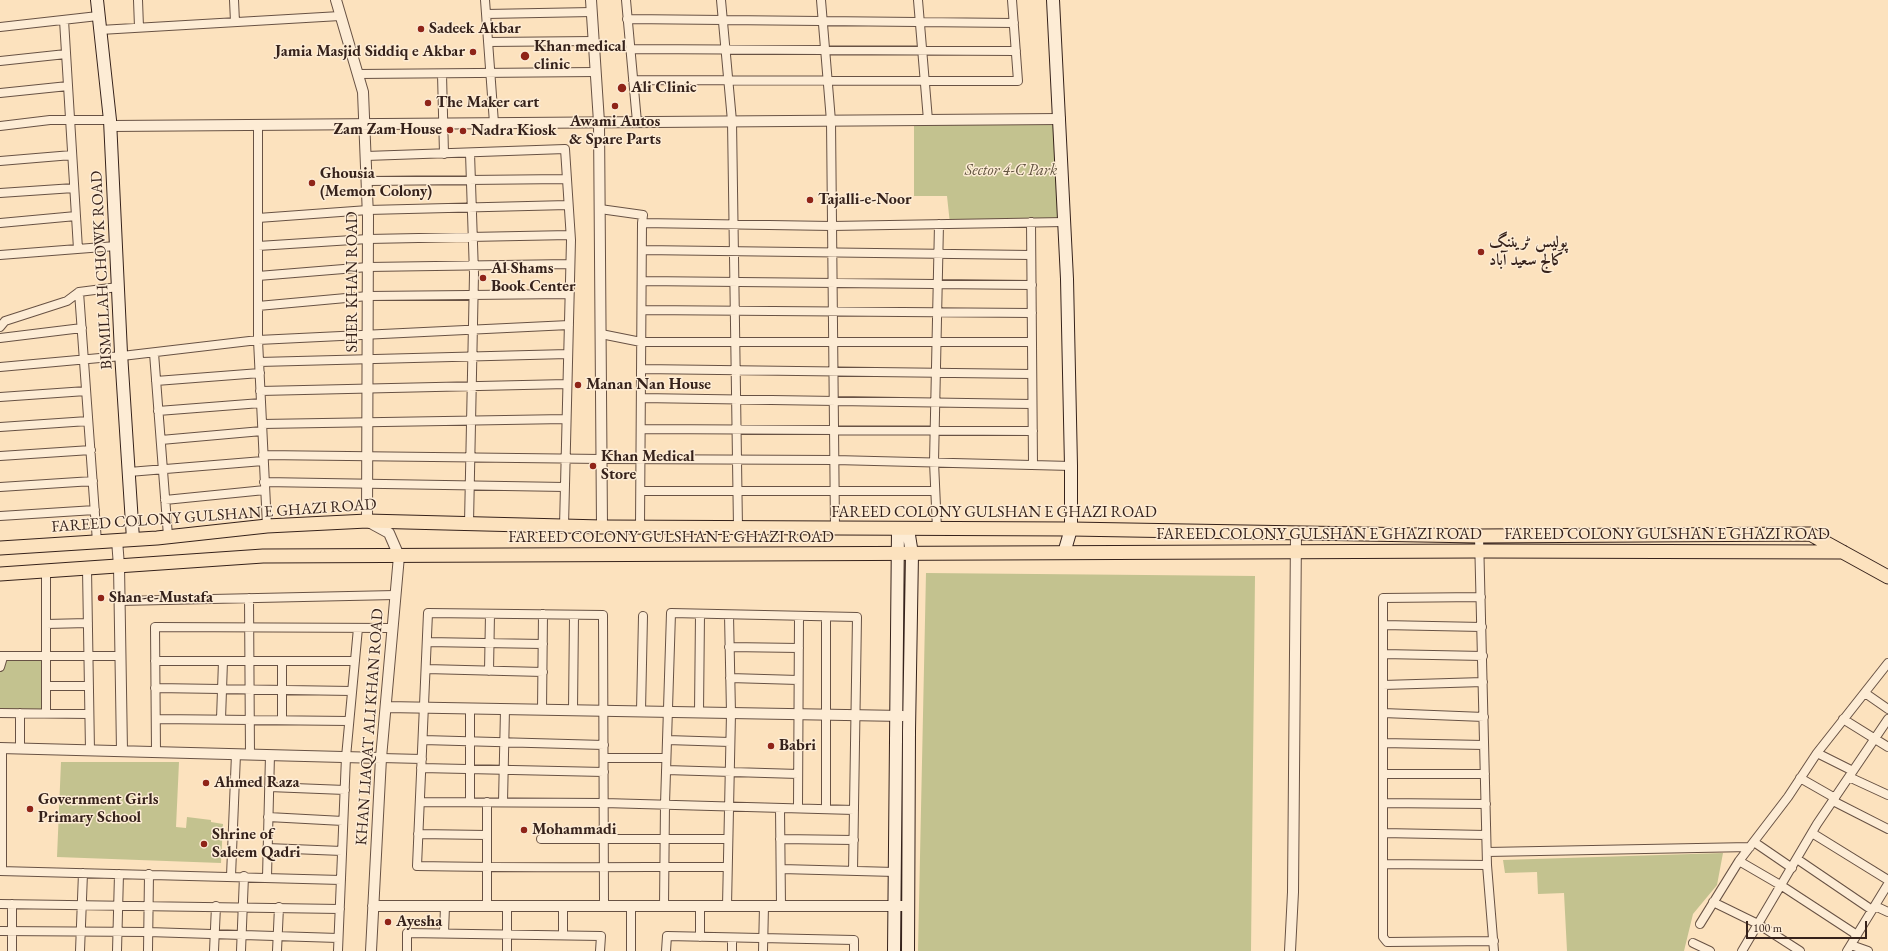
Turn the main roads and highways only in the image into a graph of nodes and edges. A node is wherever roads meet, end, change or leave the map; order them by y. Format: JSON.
{"nodes":[{"id":1,"x":97,"y":0,"type":"edge"},
{"id":2,"x":1054,"y":0,"type":"edge"},
{"id":3,"x":903,"y":529,"type":"junction"},
{"id":4,"x":1071,"y":529,"type":"junction"},
{"id":5,"x":133,"y":539,"type":"junction"},
{"id":6,"x":0,"y":548,"type":"edge"},
{"id":7,"x":1844,"y":552,"type":"junction"},
{"id":8,"x":1064,"y":553,"type":"junction"},
{"id":9,"x":898,"y":554,"type":"junction"},
{"id":10,"x":912,"y":554,"type":"junction"},
{"id":11,"x":0,"y":574,"type":"edge"},
{"id":12,"x":1888,"y":577,"type":"edge"},
{"id":13,"x":894,"y":951,"type":"edge"},
{"id":14,"x":908,"y":951,"type":"edge"}],
"edges":[{"from":1,"to":5,"type":"main road","name":"BISMILLAH CHOWK ROAD"},
{"from":2,"to":4,"type":"main road"},
{"from":3,"to":4,"type":"main road","name":"FAREED COLONY GULSHAN E GHAZI ROAD"},
{"from":3,"to":5,"type":"main road","name":"FAREED COLONY GULSHAN E GHAZI ROAD"},
{"from":3,"to":9,"type":"main road"},
{"from":3,"to":10,"type":"main road"},
{"from":4,"to":7,"type":"main road","name":"FAREED COLONY GULSHAN E GHAZI ROAD"},
{"from":4,"to":8,"type":"main road"},
{"from":5,"to":6,"type":"main road","name":"FAREED COLONY GULSHAN E GHAZI ROAD"},
{"from":7,"to":8,"type":"main road","name":"FAREED COLONY GULSHAN E GHAZI ROAD"},
{"from":7,"to":12,"type":"main road"},
{"from":8,"to":10,"type":"main road","name":"FAREED COLONY GULSHAN E GHAZI ROAD"},
{"from":9,"to":10,"type":"main road","name":"FAREED COLONY GULSHAN E GHAZI ROAD"},
{"from":9,"to":11,"type":"main road","name":"FAREED COLONY GULSHAN E GHAZI ROAD"},
{"from":9,"to":13,"type":"main road"},
{"from":10,"to":14,"type":"main road"}]}
